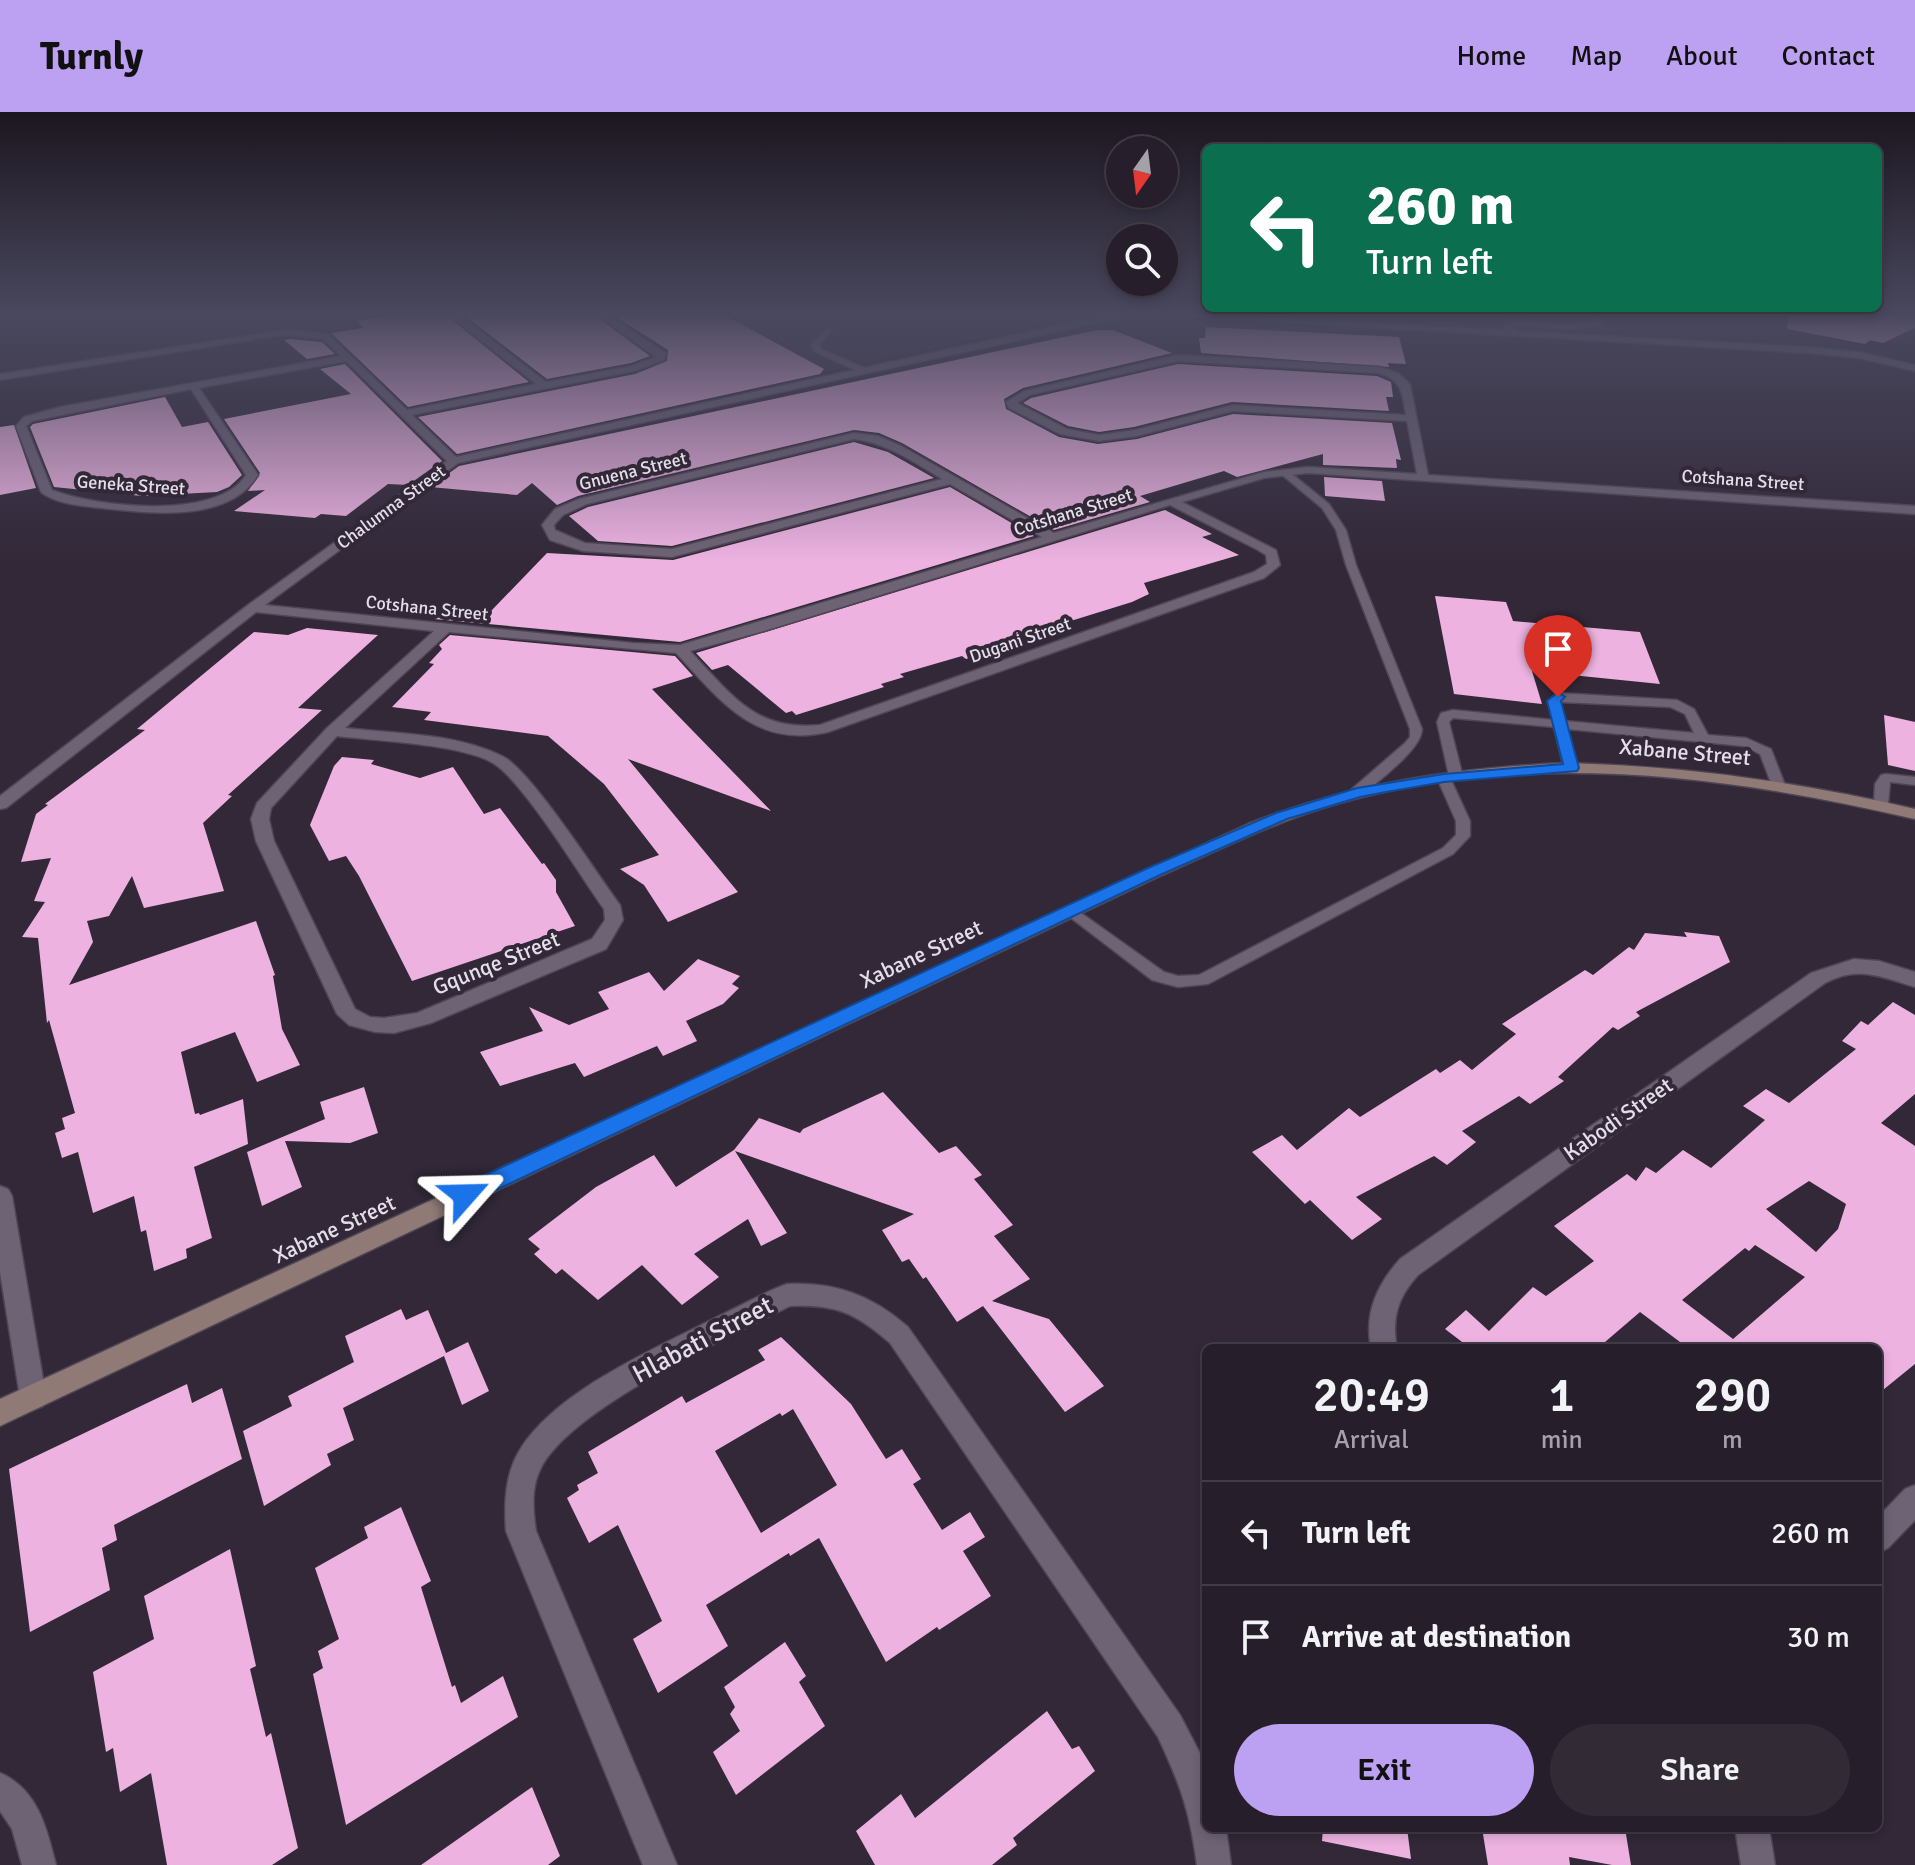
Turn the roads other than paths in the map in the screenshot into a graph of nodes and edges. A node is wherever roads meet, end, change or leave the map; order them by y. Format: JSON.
{"nodes":[{"id":1,"x":137,"y":397,"type":"edge"},
{"id":2,"x":200,"y":397,"type":"edge"},
{"id":3,"x":388,"y":397,"type":"edge"},
{"id":4,"x":485,"y":397,"type":"edge"},
{"id":5,"x":746,"y":397,"type":"edge"},
{"id":6,"x":1020,"y":397,"type":"edge"},
{"id":7,"x":1407,"y":397,"type":"edge"},
{"id":8,"x":405,"y":413,"type":"junction"},
{"id":9,"x":1411,"y":418,"type":"junction"},
{"id":10,"x":454,"y":461,"type":"junction"},
{"id":11,"x":1284,"y":472,"type":"junction"},
{"id":12,"x":1423,"y":476,"type":"junction"},
{"id":13,"x":951,"y":480,"type":"junction"},
{"id":14,"x":1171,"y":501,"type":"junction"},
{"id":15,"x":1915,"y":510,"type":"edge"},
{"id":16,"x":1053,"y":538,"type":"junction"},
{"id":17,"x":253,"y":608,"type":"junction"},
{"id":18,"x":445,"y":628,"type":"junction"},
{"id":19,"x":680,"y":649,"type":"junction"},
{"id":20,"x":1558,"y":724,"type":"junction"},
{"id":21,"x":333,"y":731,"type":"junction"},
{"id":22,"x":1703,"y":738,"type":"junction"},
{"id":23,"x":1571,"y":768,"type":"junction"},
{"id":24,"x":1450,"y":778,"type":"junction"},
{"id":25,"x":1915,"y":781,"type":"edge"},
{"id":26,"x":1778,"y":785,"type":"junction"},
{"id":27,"x":1357,"y":792,"type":"junction"},
{"id":28,"x":0,"y":804,"type":"edge"},
{"id":29,"x":1881,"y":805,"type":"junction"},
{"id":30,"x":1915,"y":814,"type":"edge"},
{"id":31,"x":1069,"y":911,"type":"junction"},
{"id":32,"x":1915,"y":980,"type":"edge"},
{"id":33,"x":0,"y":1196,"type":"edge"},
{"id":34,"x":1383,"y":1344,"type":"edge"},
{"id":35,"x":33,"y":1397,"type":"junction"},
{"id":36,"x":0,"y":1413,"type":"edge"},
{"id":37,"x":1915,"y":1500,"type":"edge"},
{"id":38,"x":1882,"y":1534,"type":"edge"},
{"id":39,"x":0,"y":1790,"type":"edge"},
{"id":40,"x":1202,"y":1801,"type":"edge"},
{"id":41,"x":1210,"y":1832,"type":"edge"},
{"id":42,"x":1753,"y":1832,"type":"edge"},
{"id":43,"x":39,"y":1865,"type":"edge"},
{"id":44,"x":660,"y":1865,"type":"edge"},
{"id":45,"x":1214,"y":1865,"type":"edge"},
{"id":46,"x":1758,"y":1865,"type":"edge"}],
"edges":[{"from":1,"to":2,"type":"street","name":"Geneka Street"},
{"from":3,"to":8,"type":"street"},
{"from":4,"to":8,"type":"street"},
{"from":5,"to":10,"type":"street","name":"Chalumna Street"},
{"from":6,"to":9,"type":"street"},
{"from":7,"to":9,"type":"street"},
{"from":8,"to":10,"type":"street"},
{"from":9,"to":12,"type":"street"},
{"from":10,"to":17,"type":"street","name":"Chalumna Street"},
{"from":11,"to":12,"type":"street","name":"Cotshana Street"},
{"from":11,"to":14,"type":"street","name":"Cotshana Street"},
{"from":11,"to":27,"type":"lane"},
{"from":12,"to":15,"type":"street","name":"Cotshana Street"},
{"from":13,"to":13,"type":"street","name":"Gnuena Street"},
{"from":13,"to":16,"type":"street","name":"Gnuena Street"},
{"from":14,"to":16,"type":"street","name":"Cotshana Street"},
{"from":14,"to":19,"type":"street","name":"Dugani Street"},
{"from":16,"to":19,"type":"street","name":"Cotshana Street"},
{"from":17,"to":18,"type":"street","name":"Cotshana Street"},
{"from":17,"to":28,"type":"street","name":"Chalumna Street"},
{"from":18,"to":19,"type":"street","name":"Cotshana Street"},
{"from":18,"to":21,"type":"street","name":"Gqunqe Street"},
{"from":20,"to":22,"type":"lane"},
{"from":20,"to":22,"type":"lane"},
{"from":20,"to":23,"type":"lane"},
{"from":20,"to":24,"type":"lane"},
{"from":21,"to":21,"type":"street","name":"Gqunqe Street"},
{"from":22,"to":26,"type":"lane"},
{"from":23,"to":24,"type":"street","name":"Xabane Street"},
{"from":23,"to":26,"type":"street","name":"Xabane Street"},
{"from":24,"to":27,"type":"street","name":"Xabane Street"},
{"from":24,"to":31,"type":"lane"},
{"from":25,"to":29,"type":"lane"},
{"from":26,"to":29,"type":"street","name":"Xabane Street"},
{"from":27,"to":31,"type":"street","name":"Xabane Street"},
{"from":29,"to":30,"type":"street","name":"Xabane Street"},
{"from":31,"to":35,"type":"street","name":"Xabane Street"},
{"from":32,"to":34,"type":"street","name":"Kabodi Street"},
{"from":33,"to":35,"type":"street"},
{"from":35,"to":36,"type":"street","name":"Xabane Street"},
{"from":37,"to":38,"type":"street"},
{"from":39,"to":43,"type":"street"},
{"from":40,"to":44,"type":"street","name":"Hlabati Street"},
{"from":41,"to":45,"type":"street"},
{"from":42,"to":46,"type":"street"}]}
